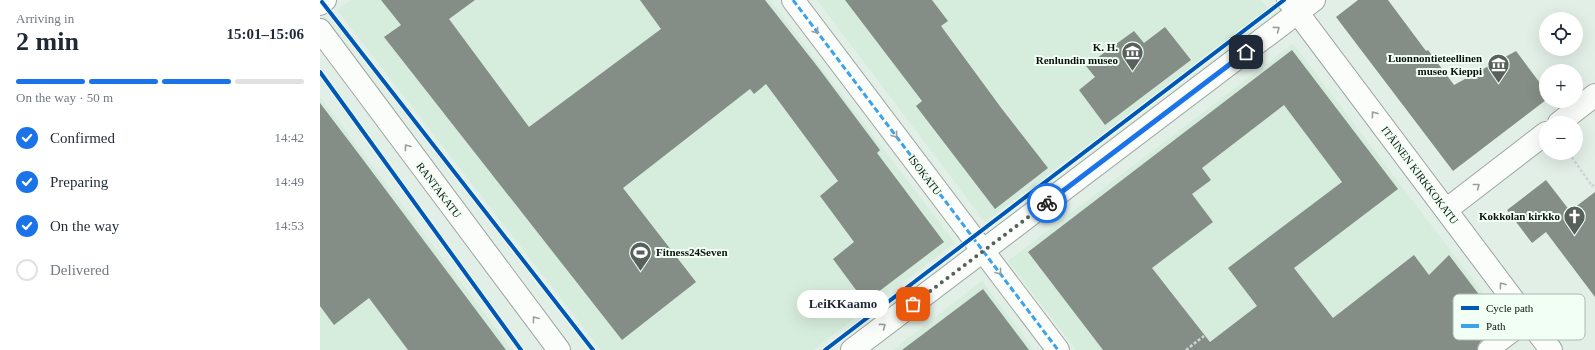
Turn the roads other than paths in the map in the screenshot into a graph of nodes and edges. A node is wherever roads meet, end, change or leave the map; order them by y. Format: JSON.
{"nodes":[{"id":1,"x":325,"y":0,"type":"edge"},
{"id":2,"x":793,"y":0,"type":"edge"},
{"id":3,"x":320,"y":4,"type":"edge"},
{"id":4,"x":1300,"y":4,"type":"edge"},
{"id":5,"x":320,"y":30,"type":"edge"},
{"id":6,"x":1595,"y":95,"type":"edge"},
{"id":7,"x":1568,"y":116,"type":"edge"},
{"id":8,"x":1539,"y":138,"type":"edge"},
{"id":9,"x":1446,"y":210,"type":"junction"},
{"id":10,"x":983,"y":251,"type":"junction"},
{"id":11,"x":1509,"y":294,"type":"edge"},
{"id":12,"x":1501,"y":340,"type":"edge"},
{"id":13,"x":1543,"y":340,"type":"edge"},
{"id":14,"x":559,"y":350,"type":"edge"},
{"id":15,"x":852,"y":350,"type":"edge"},
{"id":16,"x":1058,"y":350,"type":"edge"},
{"id":17,"x":1488,"y":350,"type":"edge"},
{"id":18,"x":1551,"y":350,"type":"edge"}],
"edges":[{"from":1,"to":3,"type":"street"},
{"from":2,"to":10,"type":"street","name":"ISOKATU","one_way":true},
{"from":9,"to":4,"type":"street","name":"ITÄINEN KIRKKOKATU","one_way":true},
{"from":10,"to":4,"type":"street","one_way":true},
{"from":14,"to":5,"type":"street","name":"RANTAKATU","one_way":true},
{"from":6,"to":7,"type":"street"},
{"from":9,"to":8,"type":"street","one_way":true},
{"from":11,"to":9,"type":"street","name":"ITÄINEN KIRKKOKATU","one_way":true},
{"from":15,"to":10,"type":"street","one_way":true},
{"from":10,"to":16,"type":"street","name":"ISOKATU","one_way":true},
{"from":12,"to":17,"type":"lane"},
{"from":13,"to":18,"type":"street","name":"ITÄINEN KIRKKOKATU"}]}
